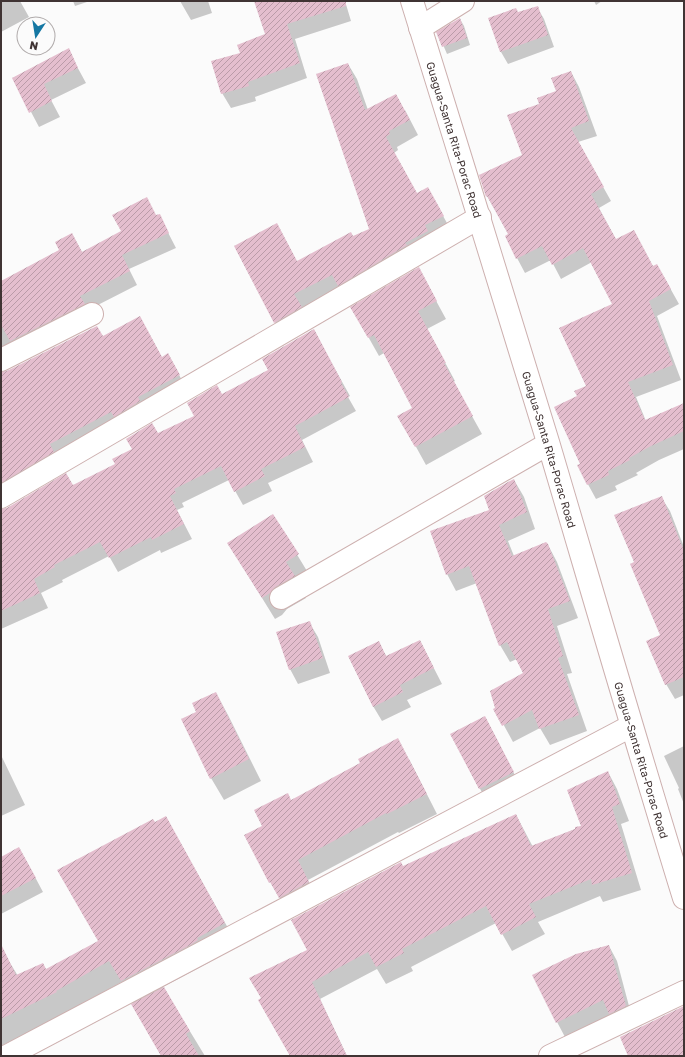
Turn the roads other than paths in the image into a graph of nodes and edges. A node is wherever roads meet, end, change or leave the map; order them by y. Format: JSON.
{"nodes":[{"id":1,"x":412,"y":1,"type":"edge"},
{"id":2,"x":463,"y":1,"type":"edge"},
{"id":3,"x":420,"y":28,"type":"junction"},
{"id":4,"x":480,"y":217,"type":"junction"},
{"id":5,"x":92,"y":314,"type":"dead end"},
{"id":6,"x":1,"y":360,"type":"edge"},
{"id":7,"x":548,"y":444,"type":"junction"},
{"id":8,"x":1,"y":497,"type":"edge"},
{"id":9,"x":281,"y":598,"type":"dead end"},
{"id":10,"x":631,"y":726,"type":"junction"},
{"id":11,"x":684,"y":898,"type":"edge"},
{"id":12,"x":684,"y":992,"type":"edge"},
{"id":13,"x":7,"y":1056,"type":"edge"},
{"id":14,"x":550,"y":1056,"type":"edge"}],
"edges":[{"from":1,"to":3,"type":"street","name":"Guagua-Santa Rita-Porac Road"},
{"from":2,"to":3,"type":"street"},
{"from":3,"to":4,"type":"street","name":"Guagua-Santa Rita-Porac Road"},
{"from":4,"to":7,"type":"street","name":"Guagua-Santa Rita-Porac Road"},
{"from":4,"to":8,"type":"street"},
{"from":5,"to":6,"type":"street"},
{"from":7,"to":9,"type":"street"},
{"from":7,"to":10,"type":"street","name":"Guagua-Santa Rita-Porac Road"},
{"from":10,"to":11,"type":"street","name":"Guagua-Santa Rita-Porac Road"},
{"from":10,"to":13,"type":"street"},
{"from":12,"to":14,"type":"street"}]}
